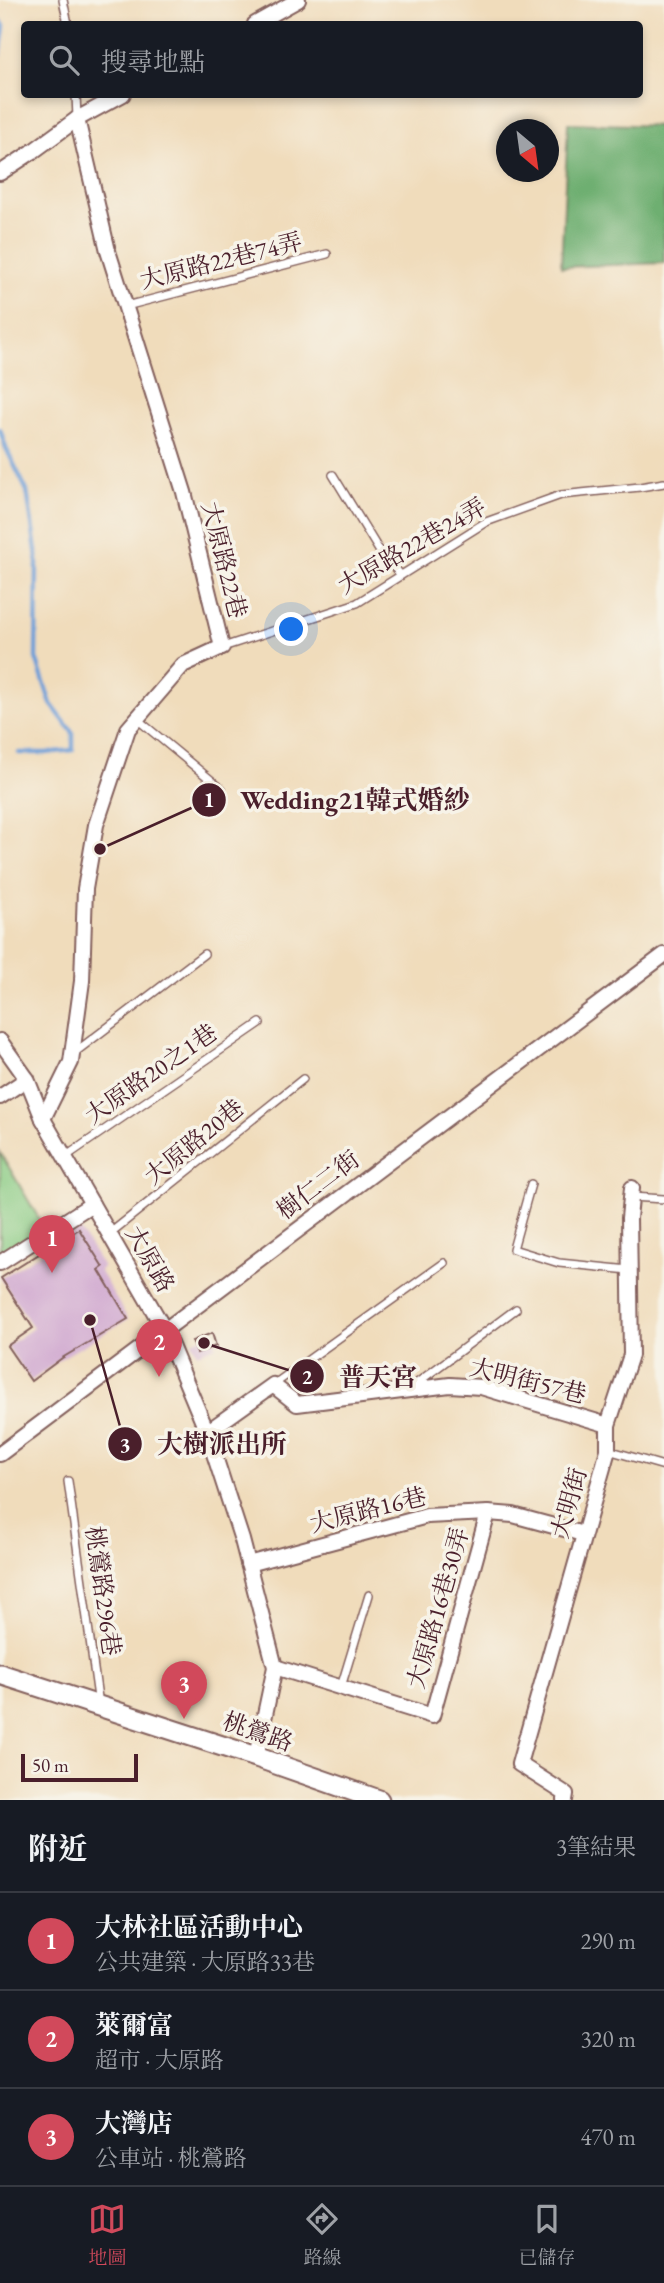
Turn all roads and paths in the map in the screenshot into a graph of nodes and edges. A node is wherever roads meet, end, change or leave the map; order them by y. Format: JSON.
{"nodes":[{"id":1,"x":62,"y":0,"type":"edge"},
{"id":2,"x":298,"y":0,"type":"edge"},
{"id":3,"x":67,"y":21,"type":"edge"},
{"id":4,"x":260,"y":21,"type":"edge"},
{"id":5,"x":76,"y":98,"type":"edge"},
{"id":6,"x":116,"y":98,"type":"edge"},
{"id":7,"x":77,"y":119,"type":"junction"},
{"id":8,"x":0,"y":173,"type":"edge"},
{"id":9,"x":327,"y":254,"type":"dead end"},
{"id":10,"x":125,"y":306,"type":"junction"},
{"id":11,"x":333,"y":475,"type":"dead end"},
{"id":12,"x":664,"y":483,"type":"edge"},
{"id":13,"x":401,"y":575,"type":"junction"},
{"id":14,"x":222,"y":648,"type":"junction"},
{"id":15,"x":137,"y":719,"type":"junction"},
{"id":16,"x":222,"y":789,"type":"dead end"},
{"id":17,"x":204,"y":954,"type":"dead end"},
{"id":18,"x":664,"y":956,"type":"edge"},
{"id":19,"x":260,"y":1023,"type":"dead end"},
{"id":20,"x":0,"y":1041,"type":"edge"},
{"id":21,"x":72,"y":1055,"type":"junction"},
{"id":22,"x":27,"y":1079,"type":"junction"},
{"id":23,"x":303,"y":1079,"type":"dead end"},
{"id":24,"x":0,"y":1097,"type":"edge"},
{"id":25,"x":43,"y":1119,"type":"junction"},
{"id":26,"x":65,"y":1157,"type":"junction"},
{"id":27,"x":531,"y":1184,"type":"dead end"},
{"id":28,"x":631,"y":1193,"type":"joint"},
{"id":29,"x":664,"y":1199,"type":"edge"},
{"id":30,"x":92,"y":1204,"type":"junction"},
{"id":31,"x":109,"y":1234,"type":"junction"},
{"id":32,"x":0,"y":1262,"type":"edge"},
{"id":33,"x":444,"y":1263,"type":"dead end"},
{"id":34,"x":630,"y":1270,"type":"junction"},
{"id":35,"x":516,"y":1309,"type":"dead end"},
{"id":36,"x":164,"y":1329,"type":"junction"},
{"id":37,"x":273,"y":1385,"type":"junction"},
{"id":38,"x":407,"y":1391,"type":"junction"},
{"id":39,"x":608,"y":1425,"type":"junction"},
{"id":40,"x":206,"y":1432,"type":"junction"},
{"id":41,"x":608,"y":1450,"type":"junction"},
{"id":42,"x":0,"y":1454,"type":"edge"},
{"id":43,"x":664,"y":1466,"type":"edge"},
{"id":44,"x":68,"y":1481,"type":"dead end"},
{"id":45,"x":488,"y":1513,"type":"junction"},
{"id":46,"x":583,"y":1534,"type":"junction"},
{"id":47,"x":248,"y":1564,"type":"junction"},
{"id":48,"x":369,"y":1595,"type":"dead end"},
{"id":49,"x":275,"y":1667,"type":"junction"},
{"id":50,"x":0,"y":1674,"type":"edge"},
{"id":51,"x":341,"y":1687,"type":"junction"},
{"id":52,"x":100,"y":1706,"type":"junction"},
{"id":53,"x":256,"y":1757,"type":"junction"},
{"id":54,"x":380,"y":1800,"type":"edge"},
{"id":55,"x":565,"y":1800,"type":"edge"}],
"edges":[{"from":1,"to":3,"type":"lane"},
{"from":2,"to":4,"type":"street"},
{"from":5,"to":7,"type":"lane","name":"大原路22巷"},
{"from":6,"to":7,"type":"street"},
{"from":7,"to":8,"type":"street"},
{"from":7,"to":10,"type":"street","name":"大原路22巷"},
{"from":9,"to":10,"type":"lane","name":"大原路22巷74弄"},
{"from":10,"to":14,"type":"street","name":"大原路22巷"},
{"from":11,"to":13,"type":"lane"},
{"from":12,"to":13,"type":"lane","name":"大原路22巷24弄"},
{"from":13,"to":14,"type":"lane","name":"大原路22巷24弄"},
{"from":14,"to":15,"type":"street","name":"大原路22巷"},
{"from":15,"to":16,"type":"lane"},
{"from":15,"to":21,"type":"street","name":"大原路22巷"},
{"from":17,"to":21,"type":"lane"},
{"from":18,"to":36,"type":"street","name":"樹仁二街"},
{"from":19,"to":26,"type":"lane","name":"大原路20之1巷"},
{"from":20,"to":22,"type":"street","name":"大原路"},
{"from":21,"to":25,"type":"street","name":"大原路22巷"},
{"from":22,"to":24,"type":"street"},
{"from":22,"to":25,"type":"street","name":"大原路"},
{"from":23,"to":31,"type":"lane","name":"大原路20巷"},
{"from":25,"to":26,"type":"street","name":"大原路"},
{"from":26,"to":30,"type":"street","name":"大原路"},
{"from":27,"to":34,"type":"lane"},
{"from":28,"to":29,"type":"lane"},
{"from":28,"to":34,"type":"street","name":"大明街"},
{"from":30,"to":31,"type":"street","name":"大原路"},
{"from":30,"to":32,"type":"street"},
{"from":31,"to":36,"type":"street","name":"大原路"},
{"from":33,"to":37,"type":"lane"},
{"from":34,"to":39,"type":"street","name":"大明街"},
{"from":35,"to":38,"type":"lane"},
{"from":36,"to":40,"type":"street","name":"大原路"},
{"from":36,"to":42,"type":"street","name":"樹仁二街"},
{"from":37,"to":38,"type":"street","name":"大明街57巷"},
{"from":37,"to":40,"type":"street"},
{"from":38,"to":39,"type":"street","name":"大明街57巷"},
{"from":39,"to":41,"type":"street","name":"大明街"},
{"from":40,"to":47,"type":"street","name":"大原路"},
{"from":41,"to":43,"type":"lane"},
{"from":41,"to":46,"type":"street","name":"大明街"},
{"from":44,"to":52,"type":"lane","name":"桃鶯路296巷"},
{"from":45,"to":46,"type":"street","name":"大原路16巷"},
{"from":45,"to":47,"type":"street","name":"大原路16巷"},
{"from":45,"to":51,"type":"street","name":"大原路16巷30弄"},
{"from":46,"to":55,"type":"street","name":"大明街"},
{"from":47,"to":49,"type":"street","name":"大原路"},
{"from":48,"to":51,"type":"lane"},
{"from":49,"to":51,"type":"street"},
{"from":49,"to":53,"type":"street","name":"大原路"},
{"from":50,"to":52,"type":"main road","name":"桃鶯路"},
{"from":52,"to":53,"type":"main road","name":"桃鶯路"},
{"from":53,"to":54,"type":"main road","name":"桃鶯路"}]}
